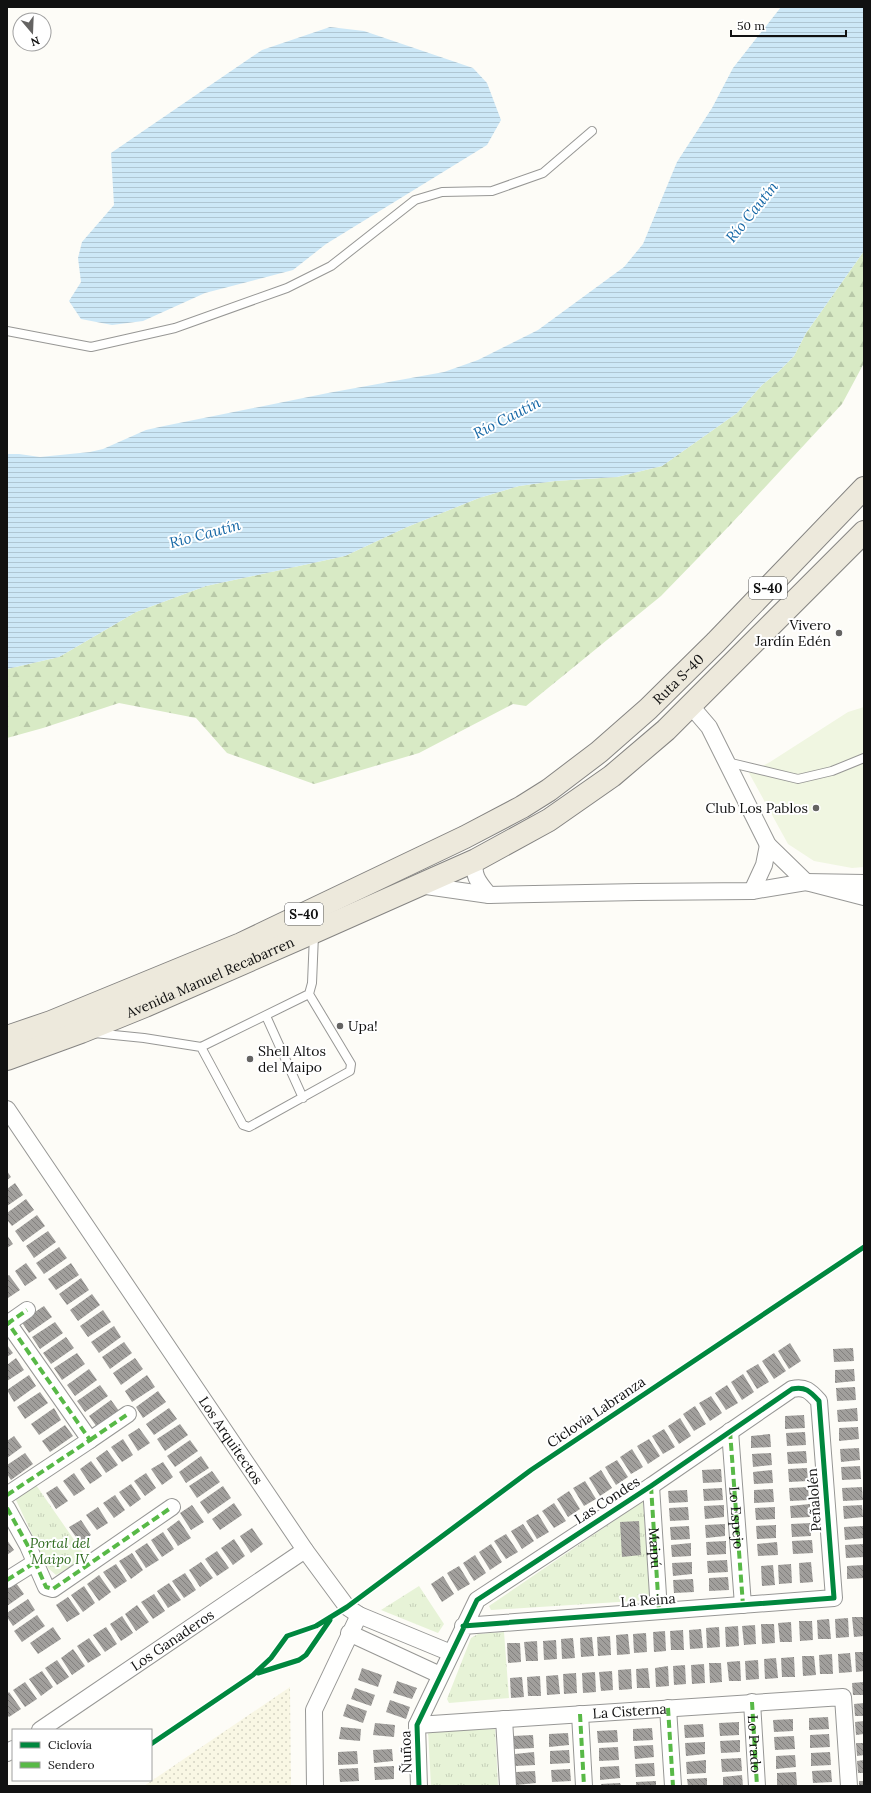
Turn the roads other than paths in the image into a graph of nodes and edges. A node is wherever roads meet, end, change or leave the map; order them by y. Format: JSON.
{"nodes":[{"id":1,"x":592,"y":131,"type":"dead end"},
{"id":2,"x":7,"y":331,"type":"edge"},
{"id":3,"x":864,"y":488,"type":"edge"},
{"id":4,"x":864,"y":532,"type":"edge"},
{"id":5,"x":672,"y":687,"type":"junction"},
{"id":6,"x":691,"y":706,"type":"junction"},
{"id":7,"x":864,"y":758,"type":"edge"},
{"id":8,"x":727,"y":762,"type":"junction"},
{"id":9,"x":465,"y":838,"type":"joint"},
{"id":10,"x":768,"y":845,"type":"junction"},
{"id":11,"x":476,"y":860,"type":"junction"},
{"id":12,"x":806,"y":882,"type":"junction"},
{"id":13,"x":864,"y":883,"type":"edge"},
{"id":14,"x":419,"y":885,"type":"junction"},
{"id":15,"x":752,"y":891,"type":"junction"},
{"id":16,"x":488,"y":895,"type":"junction"},
{"id":17,"x":864,"y":897,"type":"edge"},
{"id":18,"x":314,"y":932,"type":"junction"},
{"id":19,"x":309,"y":994,"type":"junction"},
{"id":20,"x":266,"y":1016,"type":"junction"},
{"id":21,"x":81,"y":1032,"type":"junction"},
{"id":22,"x":7,"y":1037,"type":"edge"},
{"id":23,"x":201,"y":1047,"type":"junction"},
{"id":24,"x":7,"y":1059,"type":"edge"},
{"id":25,"x":303,"y":1098,"type":"junction"},
{"id":26,"x":7,"y":1109,"type":"edge"},
{"id":27,"x":27,"y":1310,"type":"dead end"},
{"id":28,"x":8,"y":1324,"type":"edge"},
{"id":29,"x":819,"y":1401,"type":"joint"},
{"id":30,"x":128,"y":1414,"type":"dead end"},
{"id":31,"x":730,"y":1431,"type":"junction"},
{"id":32,"x":90,"y":1440,"type":"junction"},
{"id":33,"x":651,"y":1486,"type":"junction"},
{"id":34,"x":7,"y":1495,"type":"edge"},
{"id":35,"x":172,"y":1507,"type":"dead end"},
{"id":36,"x":7,"y":1508,"type":"edge"},
{"id":37,"x":305,"y":1550,"type":"junction"},
{"id":38,"x":34,"y":1563,"type":"junction"},
{"id":39,"x":7,"y":1580,"type":"edge"},
{"id":40,"x":834,"y":1598,"type":"joint"},
{"id":41,"x":742,"y":1605,"type":"junction"},
{"id":42,"x":659,"y":1611,"type":"junction"},
{"id":43,"x":360,"y":1615,"type":"junction"},
{"id":44,"x":463,"y":1626,"type":"junction"},
{"id":45,"x":349,"y":1633,"type":"junction"},
{"id":46,"x":451,"y":1653,"type":"junction"},
{"id":47,"x":440,"y":1675,"type":"junction"},
{"id":48,"x":752,"y":1702,"type":"junction"},
{"id":49,"x":668,"y":1708,"type":"junction"},
{"id":50,"x":580,"y":1714,"type":"junction"},
{"id":51,"x":504,"y":1719,"type":"junction"},
{"id":52,"x":416,"y":1725,"type":"junction"},
{"id":53,"x":41,"y":1729,"type":"edge"},
{"id":54,"x":316,"y":1786,"type":"edge"},
{"id":55,"x":419,"y":1786,"type":"edge"},
{"id":56,"x":508,"y":1786,"type":"edge"},
{"id":57,"x":584,"y":1786,"type":"edge"},
{"id":58,"x":673,"y":1786,"type":"edge"},
{"id":59,"x":757,"y":1786,"type":"edge"},
{"id":60,"x":849,"y":1786,"type":"edge"}],
"edges":[{"from":1,"to":2,"type":"lane"},
{"from":3,"to":5,"type":"main road","name":"Ruta S-40","number":"S-40"},
{"from":4,"to":6,"type":"main road","name":"Ruta S-40","number":"S-40"},
{"from":5,"to":6,"type":"main road"},
{"from":5,"to":9,"type":"main road","name":"Ruta S-40","number":"S-40"},
{"from":6,"to":8,"type":"street"},
{"from":6,"to":11,"type":"main road","name":"Ruta S-40","number":"S-40"},
{"from":7,"to":8,"type":"lane"},
{"from":8,"to":10,"type":"street"},
{"from":9,"to":22,"type":"main road","name":"Avenida Manuel Recabarren","number":"S-40"},
{"from":10,"to":12,"type":"street"},
{"from":10,"to":15,"type":"street"},
{"from":11,"to":14,"type":"main road","name":"Avenida Manuel Recabarren","number":"S-40"},
{"from":11,"to":16,"type":"street"},
{"from":12,"to":13,"type":"street"},
{"from":12,"to":15,"type":"street"},
{"from":12,"to":17,"type":"street"},
{"from":14,"to":16,"type":"street"},
{"from":14,"to":18,"type":"main road","name":"Avenida Manuel Recabarren","number":"S-40"},
{"from":15,"to":16,"type":"street"},
{"from":18,"to":19,"type":"lane"},
{"from":18,"to":21,"type":"main road","name":"Avenida Manuel Recabarren","number":"S-40"},
{"from":19,"to":20,"type":"lane"},
{"from":19,"to":25,"type":"lane"},
{"from":20,"to":23,"type":"lane"},
{"from":20,"to":25,"type":"lane"},
{"from":21,"to":23,"type":"lane"},
{"from":21,"to":24,"type":"main road","name":"Avenida Manuel Recabarren","number":"S-40"},
{"from":23,"to":25,"type":"lane"},
{"from":26,"to":37,"type":"street","name":"Los Arquitectos"},
{"from":27,"to":28,"type":"street"},
{"from":28,"to":32,"type":"street"},
{"from":29,"to":31,"type":"street","name":"Las Condes"},
{"from":29,"to":40,"type":"street","name":"Peñalolén"},
{"from":30,"to":32,"type":"street"},
{"from":31,"to":33,"type":"street","name":"Las Condes"},
{"from":31,"to":41,"type":"street","name":"Lo Espejo"},
{"from":32,"to":34,"type":"street"},
{"from":33,"to":42,"type":"street","name":"Maipú"},
{"from":33,"to":44,"type":"street","name":"Las Condes"},
{"from":35,"to":38,"type":"street"},
{"from":36,"to":38,"type":"street"},
{"from":37,"to":43,"type":"street","name":"Los Arquitectos"},
{"from":37,"to":53,"type":"street","name":"Los Ganaderos"},
{"from":38,"to":39,"type":"street"},
{"from":40,"to":41,"type":"street","name":"La Reina"},
{"from":41,"to":42,"type":"street","name":"La Reina"},
{"from":42,"to":44,"type":"street","name":"La Reina"},
{"from":43,"to":45,"type":"street"},
{"from":43,"to":46,"type":"street","name":"Los Arquitectos"},
{"from":44,"to":46,"type":"street","name":"Las Condes"},
{"from":45,"to":47,"type":"street"},
{"from":45,"to":54,"type":"street"},
{"from":46,"to":47,"type":"street","name":"Las Condes"},
{"from":47,"to":52,"type":"street","name":"Ñuñoa"},
{"from":48,"to":49,"type":"street","name":"La Cisterna"},
{"from":48,"to":59,"type":"street","name":"Lo Prado"},
{"from":48,"to":60,"type":"street","name":"La Cisterna"},
{"from":49,"to":50,"type":"street","name":"La Cisterna"},
{"from":49,"to":58,"type":"street"},
{"from":50,"to":51,"type":"street","name":"La Cisterna"},
{"from":50,"to":57,"type":"street"},
{"from":51,"to":52,"type":"street","name":"La Cisterna"},
{"from":51,"to":56,"type":"street"},
{"from":52,"to":55,"type":"street","name":"Ñuñoa"}]}
